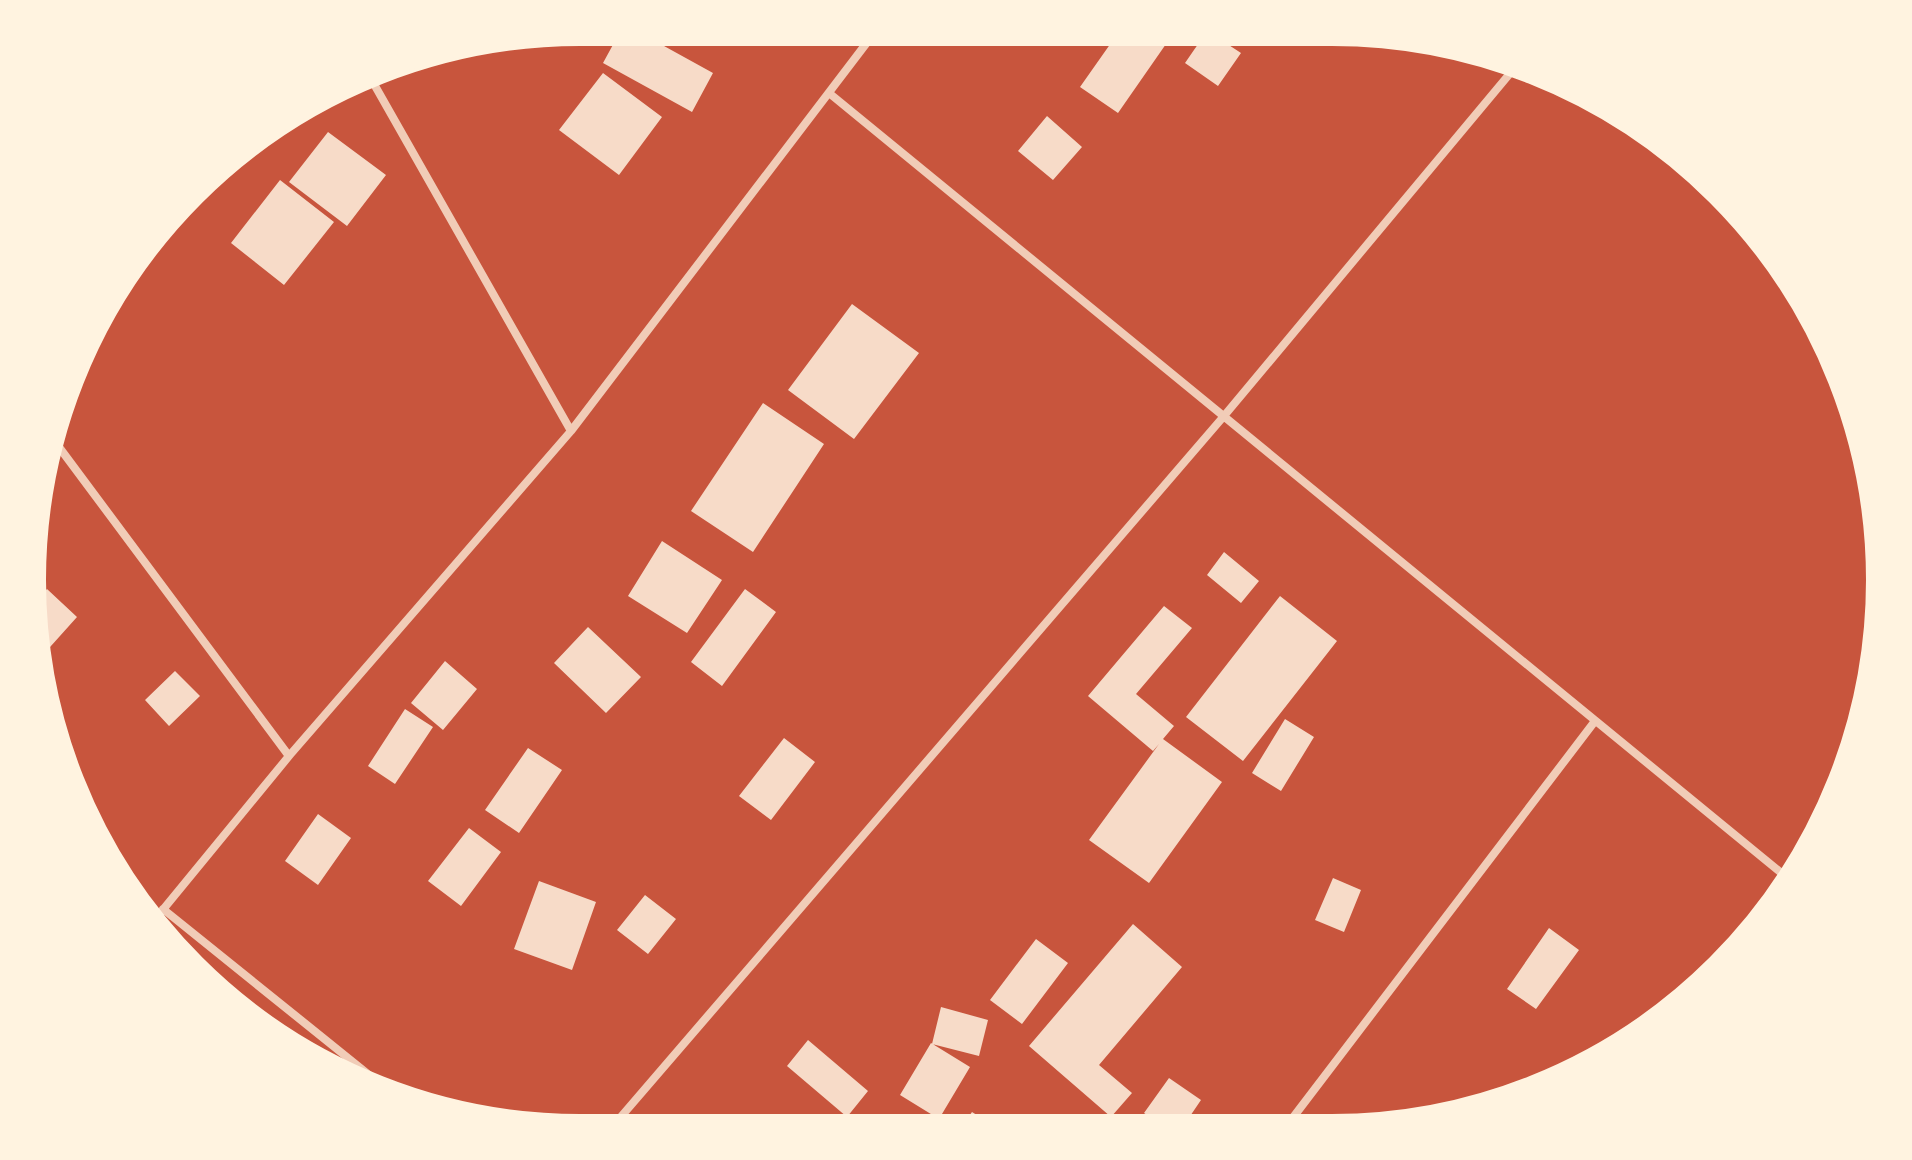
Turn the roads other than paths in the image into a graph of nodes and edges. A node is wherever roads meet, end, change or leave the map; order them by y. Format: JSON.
{"nodes":[{"id":1,"x":866,"y":44,"type":"edge"},
{"id":2,"x":1509,"y":74,"type":"edge"},
{"id":3,"x":375,"y":85,"type":"edge"},
{"id":4,"x":829,"y":93,"type":"junction"},
{"id":5,"x":1224,"y":416,"type":"junction"},
{"id":6,"x":571,"y":431,"type":"junction"},
{"id":7,"x":60,"y":449,"type":"edge"},
{"id":8,"x":1595,"y":721,"type":"junction"},
{"id":9,"x":289,"y":756,"type":"junction"},
{"id":10,"x":1781,"y":873,"type":"edge"},
{"id":11,"x":163,"y":909,"type":"junction"},
{"id":12,"x":160,"y":912,"type":"edge"},
{"id":13,"x":362,"y":1069,"type":"edge"},
{"id":14,"x":622,"y":1116,"type":"edge"},
{"id":15,"x":1294,"y":1116,"type":"edge"}],
"edges":[{"from":1,"to":4,"type":"street"},
{"from":2,"to":5,"type":"street"},
{"from":3,"to":6,"type":"street"},
{"from":4,"to":5,"type":"street"},
{"from":4,"to":6,"type":"street"},
{"from":5,"to":8,"type":"street"},
{"from":5,"to":14,"type":"street"},
{"from":6,"to":9,"type":"street"},
{"from":7,"to":9,"type":"street"},
{"from":8,"to":10,"type":"street"},
{"from":8,"to":15,"type":"street"},
{"from":9,"to":11,"type":"street"},
{"from":11,"to":12,"type":"street"},
{"from":11,"to":13,"type":"street"}]}
